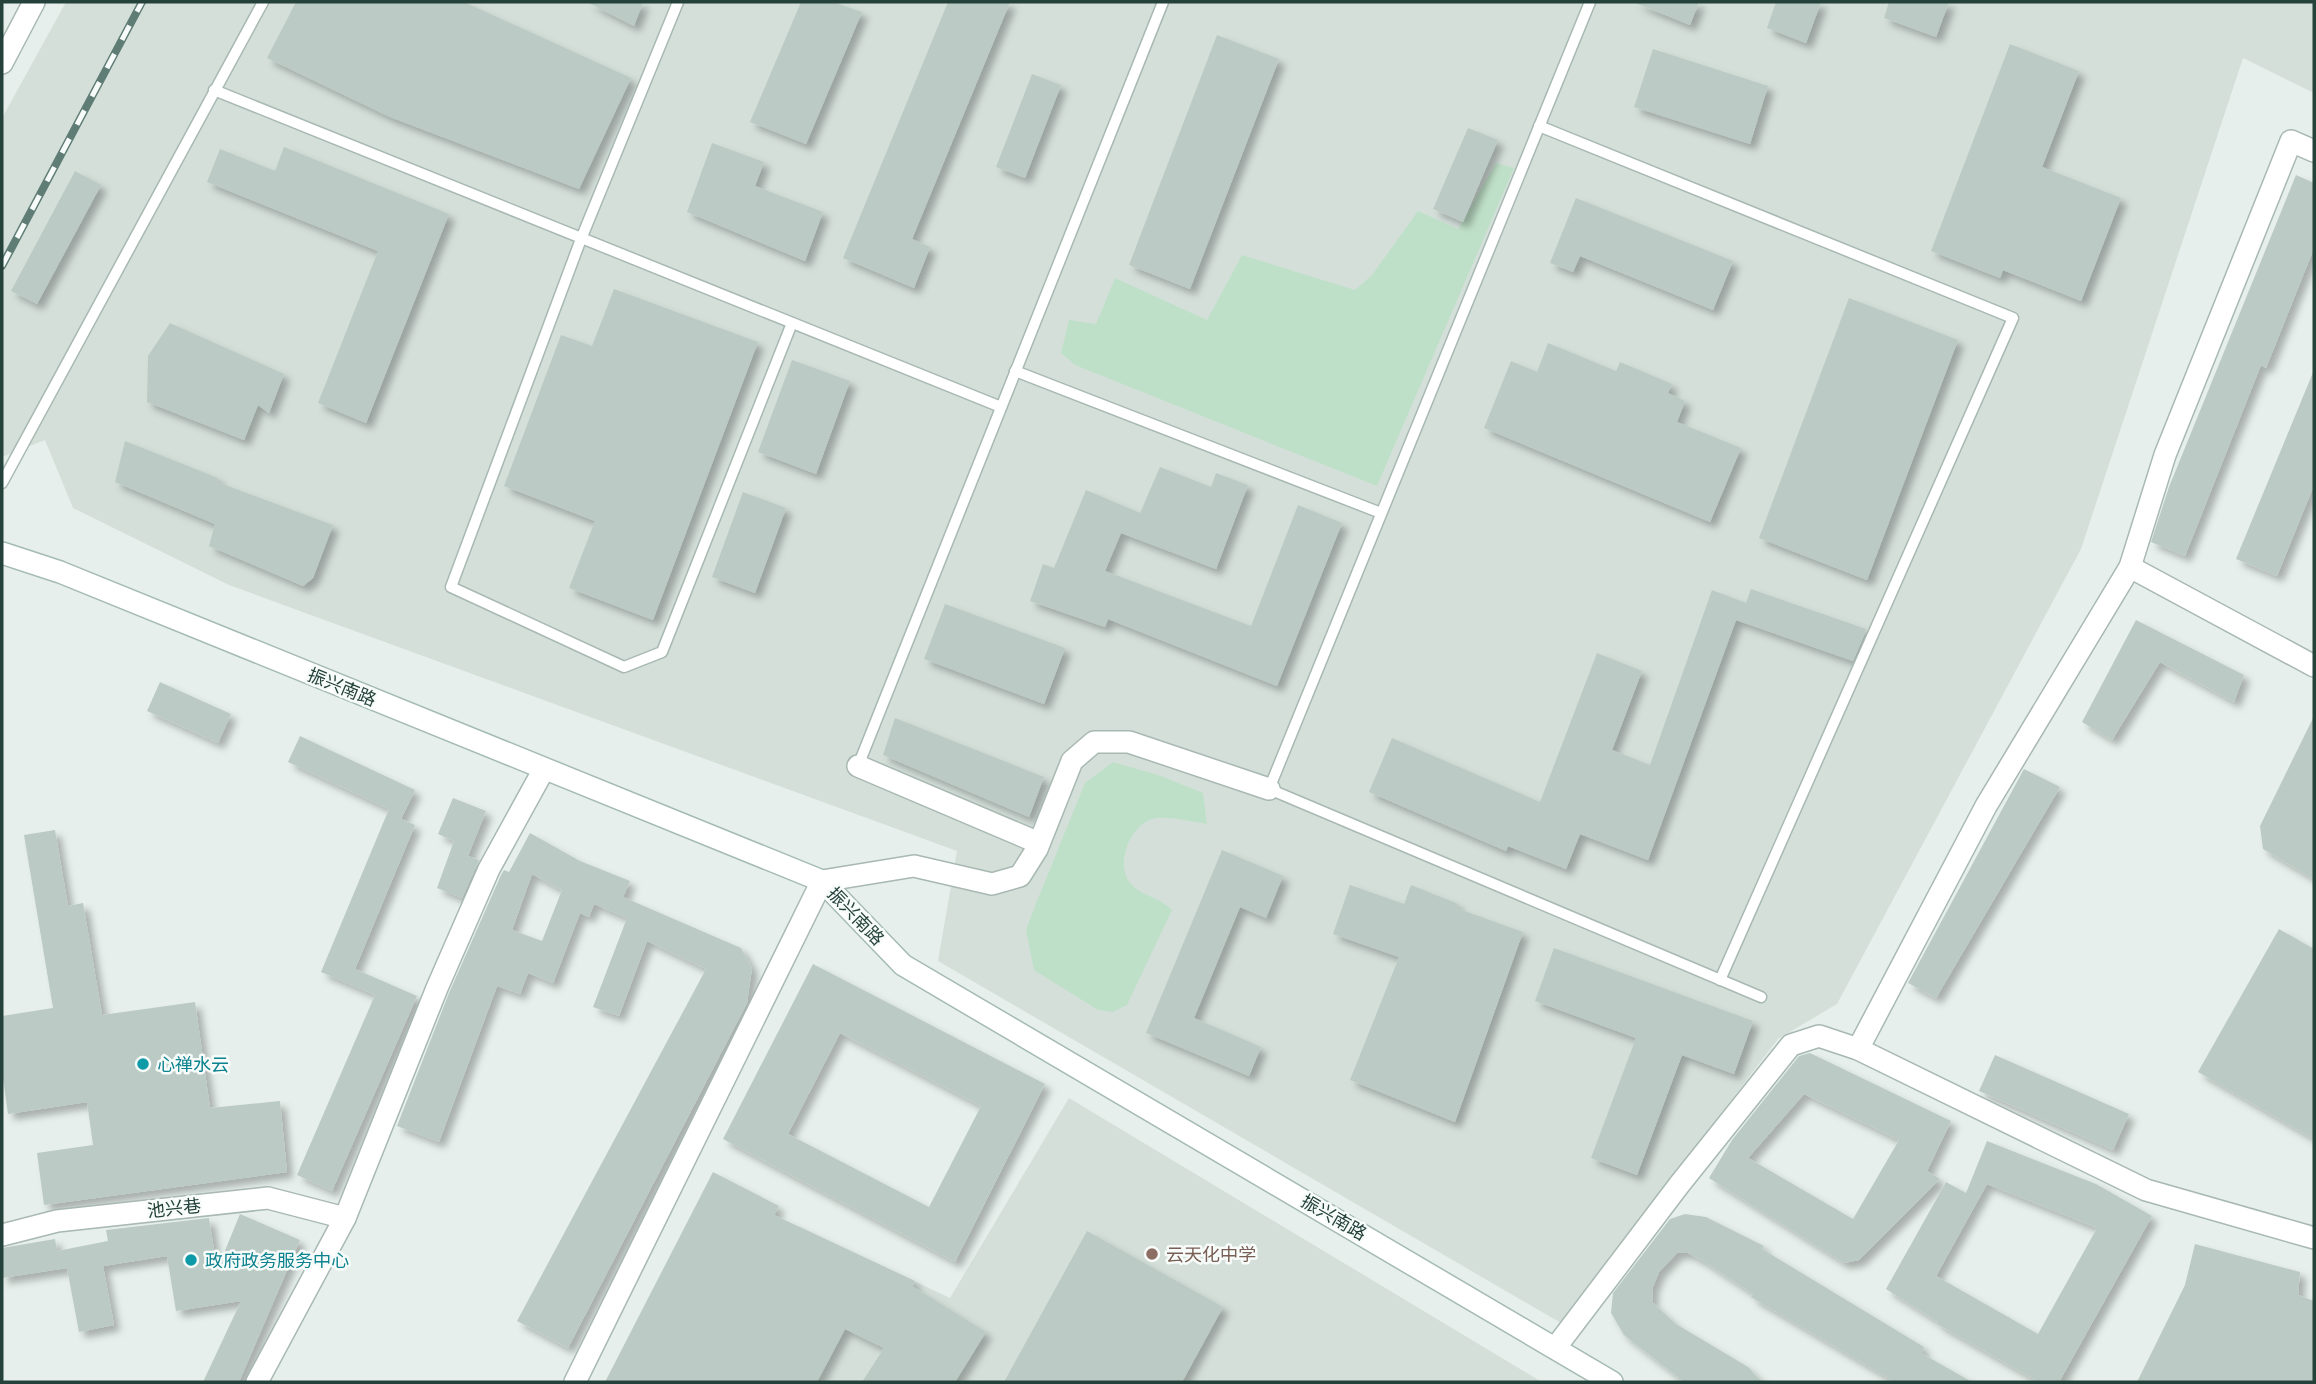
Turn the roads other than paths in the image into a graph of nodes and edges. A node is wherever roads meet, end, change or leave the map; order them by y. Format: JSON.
{"nodes":[{"id":1,"x":34,"y":2,"type":"edge"},
{"id":2,"x":264,"y":2,"type":"edge"},
{"id":3,"x":678,"y":2,"type":"edge"},
{"id":4,"x":1163,"y":2,"type":"edge"},
{"id":5,"x":1590,"y":2,"type":"edge"},
{"id":6,"x":2,"y":63,"type":"edge"},
{"id":7,"x":214,"y":90,"type":"junction"},
{"id":8,"x":1539,"y":126,"type":"junction"},
{"id":9,"x":2314,"y":150,"type":"edge"},
{"id":10,"x":581,"y":239,"type":"junction"},
{"id":11,"x":792,"y":323,"type":"junction"},
{"id":12,"x":1015,"y":371,"type":"junction"},
{"id":13,"x":1001,"y":407,"type":"junction"},
{"id":14,"x":2,"y":483,"type":"edge"},
{"id":15,"x":1381,"y":513,"type":"junction"},
{"id":16,"x":2,"y":553,"type":"edge"},
{"id":17,"x":2130,"y":567,"type":"junction"},
{"id":18,"x":2314,"y":666,"type":"edge"},
{"id":19,"x":858,"y":766,"type":"joint"},
{"id":20,"x":544,"y":769,"type":"junction"},
{"id":21,"x":1269,"y":789,"type":"junction"},
{"id":22,"x":1039,"y":843,"type":"junction"},
{"id":23,"x":822,"y":881,"type":"junction"},
{"id":24,"x":1720,"y":980,"type":"junction"},
{"id":25,"x":1761,"y":997,"type":"dead end"},
{"id":26,"x":1858,"y":1049,"type":"junction"},
{"id":27,"x":345,"y":1218,"type":"junction"},
{"id":28,"x":2,"y":1235,"type":"edge"},
{"id":29,"x":2314,"y":1238,"type":"edge"},
{"id":30,"x":1556,"y":1347,"type":"junction"},
{"id":31,"x":257,"y":1382,"type":"edge"},
{"id":32,"x":575,"y":1382,"type":"edge"},
{"id":33,"x":1612,"y":1382,"type":"edge"}],
"edges":[{"from":1,"to":6,"type":"street"},
{"from":2,"to":7,"type":"lane"},
{"from":3,"to":10,"type":"lane"},
{"from":4,"to":12,"type":"lane"},
{"from":5,"to":8,"type":"lane"},
{"from":7,"to":10,"type":"lane"},
{"from":7,"to":14,"type":"lane"},
{"from":8,"to":15,"type":"lane"},
{"from":8,"to":24,"type":"lane"},
{"from":9,"to":17,"type":"street"},
{"from":10,"to":11,"type":"lane"},
{"from":10,"to":11,"type":"lane"},
{"from":11,"to":13,"type":"lane"},
{"from":12,"to":13,"type":"lane"},
{"from":12,"to":15,"type":"lane"},
{"from":13,"to":19,"type":"lane"},
{"from":15,"to":21,"type":"lane"},
{"from":16,"to":20,"type":"street","name":"振兴南路"},
{"from":17,"to":18,"type":"street"},
{"from":17,"to":26,"type":"street"},
{"from":19,"to":22,"type":"street"},
{"from":20,"to":23,"type":"street","name":"振兴南路"},
{"from":20,"to":27,"type":"street"},
{"from":21,"to":22,"type":"street"},
{"from":21,"to":24,"type":"lane"},
{"from":22,"to":23,"type":"street"},
{"from":23,"to":30,"type":"street","name":"振兴南路"},
{"from":23,"to":32,"type":"street"},
{"from":24,"to":25,"type":"lane"},
{"from":26,"to":29,"type":"street"},
{"from":26,"to":30,"type":"street"},
{"from":27,"to":28,"type":"street","name":"池兴巷"},
{"from":27,"to":31,"type":"street"},
{"from":30,"to":33,"type":"street","name":"振兴南路"}]}
